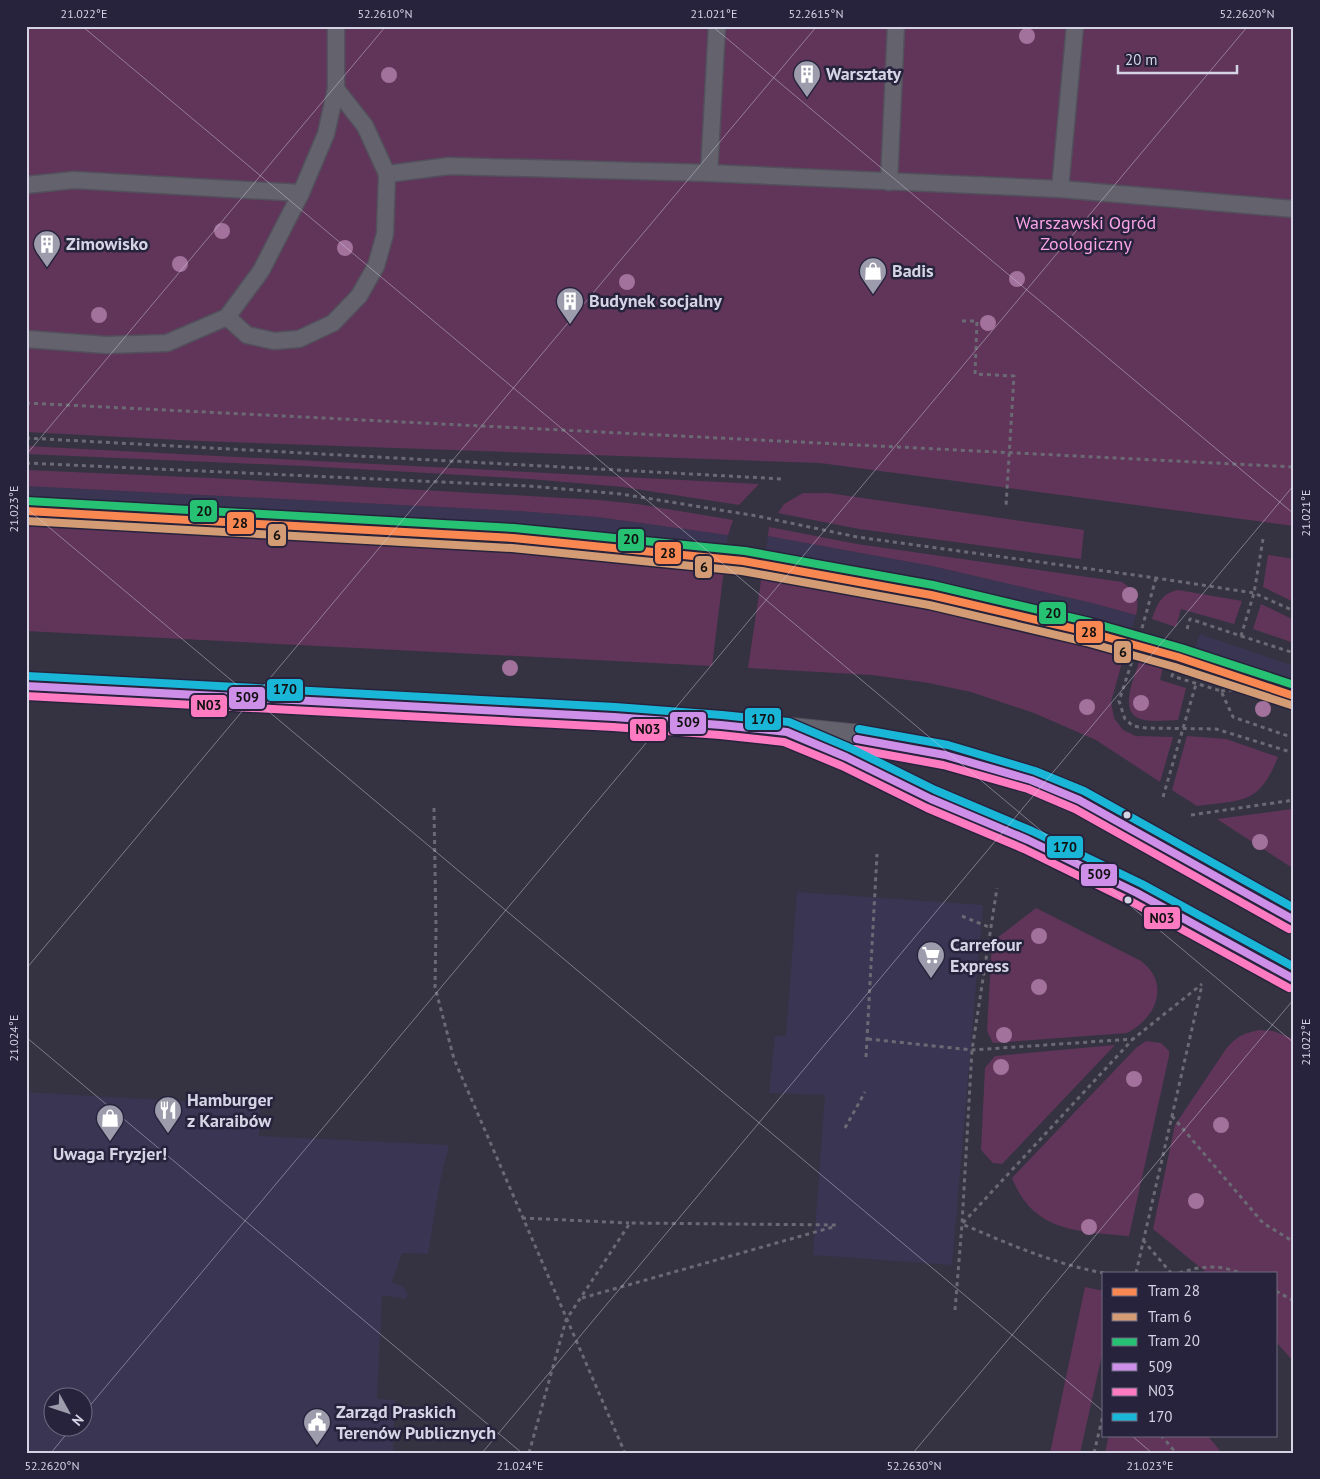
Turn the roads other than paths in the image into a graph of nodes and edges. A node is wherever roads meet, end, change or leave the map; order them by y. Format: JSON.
{"nodes":[{"id":1,"x":336,"y":26,"type":"edge"},
{"id":2,"x":716,"y":26,"type":"edge"},
{"id":3,"x":896,"y":26,"type":"edge"},
{"id":4,"x":1075,"y":26,"type":"edge"},
{"id":5,"x":336,"y":88,"type":"junction"},
{"id":6,"x":709,"y":173,"type":"junction"},
{"id":7,"x":387,"y":174,"type":"junction"},
{"id":8,"x":889,"y":182,"type":"junction"},
{"id":9,"x":26,"y":185,"type":"edge"},
{"id":10,"x":1060,"y":189,"type":"junction"},
{"id":11,"x":301,"y":193,"type":"junction"},
{"id":12,"x":1294,"y":209,"type":"edge"},
{"id":13,"x":227,"y":317,"type":"junction"},
{"id":14,"x":26,"y":339,"type":"edge"},
{"id":15,"x":26,"y":686,"type":"edge"},
{"id":16,"x":787,"y":732,"type":"junction"},
{"id":17,"x":1294,"y":920,"type":"edge"},
{"id":18,"x":1294,"y":979,"type":"edge"}],
"edges":[{"from":1,"to":5,"type":"lane"},
{"from":2,"to":6,"type":"lane"},
{"from":3,"to":8,"type":"lane"},
{"from":4,"to":10,"type":"lane"},
{"from":5,"to":7,"type":"lane"},
{"from":5,"to":11,"type":"lane"},
{"from":6,"to":7,"type":"lane"},
{"from":6,"to":8,"type":"lane"},
{"from":7,"to":13,"type":"lane"},
{"from":8,"to":10,"type":"lane"},
{"from":9,"to":11,"type":"lane"},
{"from":10,"to":12,"type":"lane"},
{"from":11,"to":13,"type":"lane"},
{"from":13,"to":14,"type":"lane"},
{"from":15,"to":16,"type":"street"},
{"from":16,"to":17,"type":"street"},
{"from":16,"to":18,"type":"street"}]}
